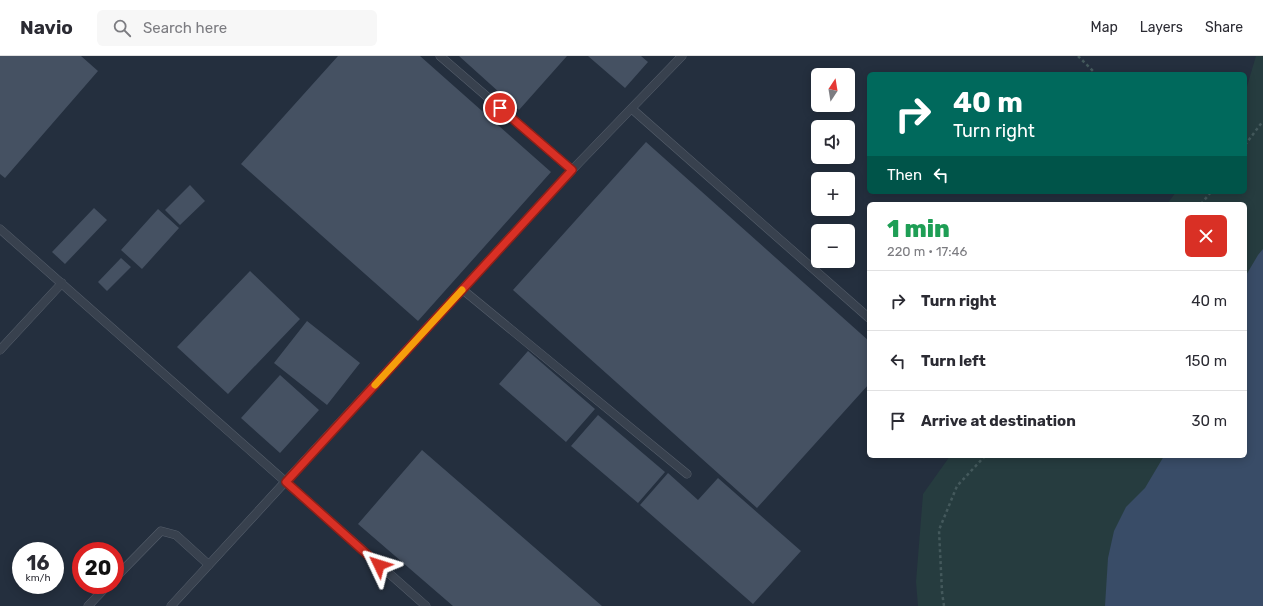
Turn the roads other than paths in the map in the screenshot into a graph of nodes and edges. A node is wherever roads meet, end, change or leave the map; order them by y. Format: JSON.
{"nodes":[{"id":1,"x":440,"y":56,"type":"edge"},
{"id":2,"x":682,"y":56,"type":"edge"},
{"id":3,"x":632,"y":109,"type":"junction"},
{"id":4,"x":572,"y":170,"type":"junction"},
{"id":5,"x":0,"y":229,"type":"edge"},
{"id":6,"x":62,"y":284,"type":"junction"},
{"id":7,"x":463,"y":290,"type":"junction"},
{"id":8,"x":867,"y":316,"type":"edge"},
{"id":9,"x":0,"y":350,"type":"edge"},
{"id":10,"x":687,"y":474,"type":"dead end"},
{"id":11,"x":286,"y":482,"type":"junction"},
{"id":12,"x":209,"y":565,"type":"junction"},
{"id":13,"x":124,"y":569,"type":"edge"},
{"id":14,"x":99,"y":594,"type":"edge"},
{"id":15,"x":88,"y":606,"type":"edge"},
{"id":16,"x":172,"y":606,"type":"edge"},
{"id":17,"x":426,"y":606,"type":"edge"}],
"edges":[{"from":1,"to":4,"type":"lane"},
{"from":2,"to":3,"type":"lane"},
{"from":3,"to":4,"type":"lane"},
{"from":3,"to":8,"type":"lane"},
{"from":4,"to":7,"type":"lane"},
{"from":5,"to":6,"type":"lane"},
{"from":6,"to":9,"type":"lane"},
{"from":6,"to":11,"type":"lane"},
{"from":7,"to":10,"type":"lane"},
{"from":7,"to":11,"type":"lane"},
{"from":11,"to":12,"type":"lane"},
{"from":11,"to":17,"type":"lane"},
{"from":12,"to":13,"type":"lane"},
{"from":12,"to":16,"type":"lane"},
{"from":14,"to":15,"type":"lane"}]}
